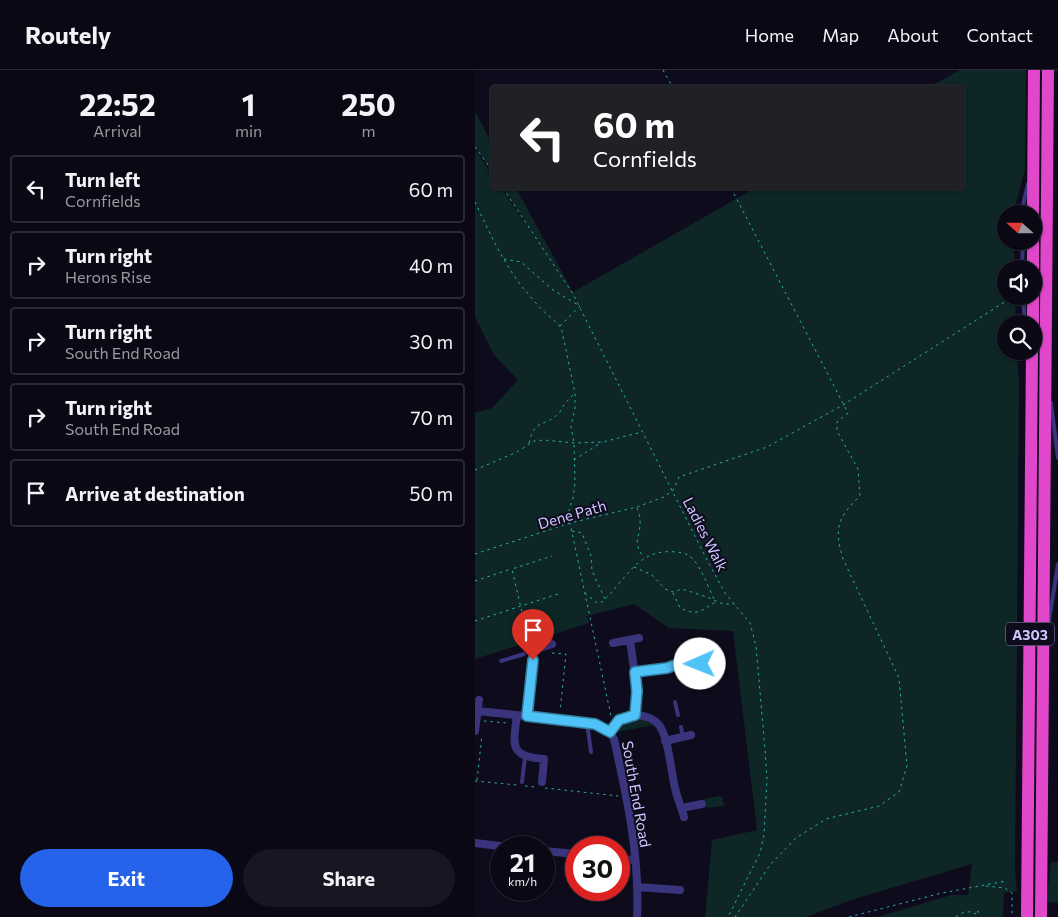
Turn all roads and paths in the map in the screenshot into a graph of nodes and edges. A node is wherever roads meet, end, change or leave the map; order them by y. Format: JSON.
{"nodes":[{"id":1,"x":663,"y":70,"type":"edge"},
{"id":2,"x":1034,"y":70,"type":"edge"},
{"id":3,"x":1048,"y":70,"type":"edge"},
{"id":4,"x":671,"y":85,"type":"edge"},
{"id":5,"x":475,"y":147,"type":"edge"},
{"id":6,"x":1034,"y":158,"type":"junction"},
{"id":7,"x":490,"y":168,"type":"edge"},
{"id":8,"x":504,"y":190,"type":"edge"},
{"id":9,"x":732,"y":190,"type":"edge"},
{"id":10,"x":475,"y":202,"type":"edge"},
{"id":11,"x":1023,"y":205,"type":"edge"},
{"id":12,"x":1033,"y":205,"type":"edge"},
{"id":13,"x":504,"y":258,"type":"junction"},
{"id":14,"x":1000,"y":305,"type":"edge"},
{"id":15,"x":580,"y":306,"type":"junction"},
{"id":16,"x":560,"y":326,"type":"junction"},
{"id":17,"x":1027,"y":360,"type":"edge"},
{"id":18,"x":1032,"y":360,"type":"edge"},
{"id":19,"x":1046,"y":363,"type":"junction"},
{"id":20,"x":575,"y":393,"type":"junction"},
{"id":21,"x":1032,"y":400,"type":"junction"},
{"id":22,"x":843,"y":405,"type":"junction"},
{"id":23,"x":643,"y":431,"type":"junction"},
{"id":24,"x":603,"y":442,"type":"junction"},
{"id":25,"x":574,"y":443,"type":"junction"},
{"id":26,"x":529,"y":444,"type":"junction"},
{"id":27,"x":1058,"y":458,"type":"edge"},
{"id":28,"x":574,"y":461,"type":"junction"},
{"id":29,"x":475,"y":470,"type":"edge"},
{"id":30,"x":673,"y":490,"type":"junction"},
{"id":31,"x":637,"y":507,"type":"junction"},
{"id":32,"x":570,"y":523,"type":"junction"},
{"id":33,"x":571,"y":530,"type":"junction"},
{"id":34,"x":475,"y":554,"type":"edge"},
{"id":35,"x":551,"y":556,"type":"dead end"},
{"id":36,"x":644,"y":559,"type":"junction"},
{"id":37,"x":1058,"y":564,"type":"edge"},
{"id":38,"x":633,"y":567,"type":"junction"},
{"id":39,"x":512,"y":569,"type":"junction"},
{"id":40,"x":475,"y":581,"type":"edge"},
{"id":41,"x":673,"y":592,"type":"junction"},
{"id":42,"x":561,"y":593,"type":"dead end"},
{"id":43,"x":585,"y":593,"type":"junction"},
{"id":44,"x":605,"y":600,"type":"junction"},
{"id":45,"x":715,"y":601,"type":"junction"},
{"id":46,"x":735,"y":604,"type":"junction"},
{"id":47,"x":521,"y":606,"type":"junction"},
{"id":48,"x":475,"y":621,"type":"edge"},
{"id":49,"x":639,"y":638,"type":"dead end"},
{"id":50,"x":630,"y":640,"type":"junction"},
{"id":51,"x":613,"y":643,"type":"dead end"},
{"id":52,"x":552,"y":644,"type":"joint"},
{"id":53,"x":527,"y":653,"type":"junction"},
{"id":54,"x":1043,"y":657,"type":"junction"},
{"id":55,"x":501,"y":661,"type":"dead end"},
{"id":56,"x":708,"y":662,"type":"dead end"},
{"id":57,"x":693,"y":664,"type":"junction"},
{"id":58,"x":635,"y":672,"type":"junction"},
{"id":59,"x":697,"y":680,"type":"dead end"},
{"id":60,"x":479,"y":700,"type":"dead end"},
{"id":61,"x":675,"y":702,"type":"dead end"},
{"id":62,"x":477,"y":711,"type":"junction"},
{"id":63,"x":635,"y":715,"type":"junction"},
{"id":64,"x":678,"y":715,"type":"dead end"},
{"id":65,"x":527,"y":716,"type":"junction"},
{"id":66,"x":516,"y":720,"type":"junction"},
{"id":67,"x":559,"y":720,"type":"junction"},
{"id":68,"x":587,"y":723,"type":"junction"},
{"id":69,"x":483,"y":726,"type":"dead end"},
{"id":70,"x":681,"y":727,"type":"dead end"},
{"id":71,"x":612,"y":729,"type":"junction"},
{"id":72,"x":479,"y":731,"type":"edge"},
{"id":73,"x":687,"y":736,"type":"joint"},
{"id":74,"x":665,"y":741,"type":"junction"},
{"id":75,"x":591,"y":752,"type":"dead end"},
{"id":76,"x":525,"y":757,"type":"junction"},
{"id":77,"x":476,"y":781,"type":"edge"},
{"id":78,"x":522,"y":782,"type":"dead end"},
{"id":79,"x":542,"y":782,"type":"dead end"},
{"id":80,"x":627,"y":797,"type":"junction"},
{"id":81,"x":702,"y":804,"type":"dead end"},
{"id":82,"x":682,"y":808,"type":"junction"},
{"id":83,"x":684,"y":817,"type":"dead end"},
{"id":84,"x":475,"y":843,"type":"edge"},
{"id":85,"x":490,"y":845,"type":"edge"},
{"id":86,"x":630,"y":860,"type":"edge"},
{"id":87,"x":634,"y":860,"type":"junction"},
{"id":88,"x":1006,"y":881,"type":"dead end"},
{"id":89,"x":983,"y":886,"type":"junction"},
{"id":90,"x":637,"y":887,"type":"junction"},
{"id":91,"x":680,"y":890,"type":"dead end"},
{"id":92,"x":974,"y":913,"type":"dead end"},
{"id":93,"x":637,"y":917,"type":"edge"},
{"id":94,"x":728,"y":917,"type":"edge"},
{"id":95,"x":735,"y":917,"type":"edge"},
{"id":96,"x":849,"y":917,"type":"edge"},
{"id":97,"x":956,"y":917,"type":"edge"},
{"id":98,"x":1012,"y":917,"type":"edge"},
{"id":99,"x":1027,"y":917,"type":"edge"},
{"id":100,"x":1041,"y":917,"type":"edge"}],
"edges":[{"from":1,"to":4,"type":"path"},
{"from":2,"to":6,"type":"highway"},
{"from":3,"to":19,"type":"highway","number":"A303"},
{"from":5,"to":7,"type":"path"},
{"from":6,"to":11,"type":"lane"},
{"from":6,"to":12,"type":"highway"},
{"from":8,"to":15,"type":"path","name":"Ladies Walk"},
{"from":9,"to":22,"type":"path"},
{"from":10,"to":13,"type":"path"},
{"from":13,"to":15,"type":"path"},
{"from":13,"to":16,"type":"path"},
{"from":14,"to":22,"type":"path","name":"Dene Path"},
{"from":15,"to":16,"type":"path"},
{"from":15,"to":23,"type":"path","name":"Ladies Walk"},
{"from":16,"to":20,"type":"path"},
{"from":17,"to":21,"type":"lane"},
{"from":18,"to":21,"type":"highway","number":"A303"},
{"from":19,"to":27,"type":"lane"},
{"from":19,"to":54,"type":"highway","number":"A303"},
{"from":20,"to":25,"type":"path"},
{"from":20,"to":26,"type":"path"},
{"from":21,"to":99,"type":"highway","number":"A303"},
{"from":22,"to":30,"type":"path","name":"Dene Path"},
{"from":22,"to":95,"type":"path"},
{"from":23,"to":24,"type":"path"},
{"from":23,"to":30,"type":"path","name":"Ladies Walk"},
{"from":24,"to":25,"type":"path"},
{"from":24,"to":28,"type":"path"},
{"from":25,"to":26,"type":"path"},
{"from":25,"to":28,"type":"path"},
{"from":26,"to":29,"type":"path"},
{"from":28,"to":32,"type":"path"},
{"from":30,"to":31,"type":"path","name":"Dene Path"},
{"from":30,"to":46,"type":"path","name":"Ladies Walk"},
{"from":31,"to":32,"type":"path","name":"Dene Path"},
{"from":31,"to":36,"type":"path"},
{"from":32,"to":33,"type":"path"},
{"from":32,"to":34,"type":"path","name":"Dene Path"},
{"from":33,"to":43,"type":"path"},
{"from":33,"to":44,"type":"path"},
{"from":35,"to":39,"type":"path"},
{"from":36,"to":38,"type":"path"},
{"from":36,"to":45,"type":"path"},
{"from":37,"to":54,"type":"lane"},
{"from":38,"to":41,"type":"path"},
{"from":38,"to":44,"type":"path"},
{"from":39,"to":40,"type":"path"},
{"from":39,"to":47,"type":"path"},
{"from":41,"to":45,"type":"path"},
{"from":41,"to":45,"type":"path"},
{"from":42,"to":47,"type":"path"},
{"from":43,"to":44,"type":"path"},
{"from":43,"to":71,"type":"path"},
{"from":45,"to":46,"type":"path"},
{"from":46,"to":94,"type":"path","name":"Ladies Walk"},
{"from":47,"to":48,"type":"path"},
{"from":47,"to":53,"type":"path"},
{"from":49,"to":50,"type":"street"},
{"from":50,"to":51,"type":"street"},
{"from":50,"to":58,"type":"street"},
{"from":52,"to":53,"type":"street"},
{"from":52,"to":67,"type":"path"},
{"from":53,"to":55,"type":"lane"},
{"from":53,"to":65,"type":"street"},
{"from":54,"to":100,"type":"highway","number":"A303"},
{"from":56,"to":57,"type":"street"},
{"from":57,"to":58,"type":"street"},
{"from":57,"to":59,"type":"street"},
{"from":58,"to":63,"type":"street"},
{"from":60,"to":62,"type":"street"},
{"from":61,"to":64,"type":"lane"},
{"from":62,"to":66,"type":"street","name":"South End Road"},
{"from":62,"to":72,"type":"street"},
{"from":63,"to":71,"type":"street"},
{"from":63,"to":74,"type":"street"},
{"from":65,"to":66,"type":"street","name":"South End Road"},
{"from":65,"to":67,"type":"street","name":"South End Road"},
{"from":66,"to":69,"type":"path"},
{"from":66,"to":76,"type":"street"},
{"from":67,"to":68,"type":"street","name":"South End Road"},
{"from":68,"to":71,"type":"street","name":"South End Road"},
{"from":68,"to":75,"type":"lane"},
{"from":70,"to":73,"type":"lane"},
{"from":71,"to":80,"type":"street","name":"South End Road"},
{"from":72,"to":77,"type":"path"},
{"from":73,"to":74,"type":"street"},
{"from":74,"to":82,"type":"street"},
{"from":76,"to":78,"type":"lane"},
{"from":76,"to":79,"type":"street"},
{"from":77,"to":80,"type":"path"},
{"from":80,"to":87,"type":"street","name":"South End Road"},
{"from":81,"to":82,"type":"street"},
{"from":82,"to":83,"type":"street"},
{"from":84,"to":85,"type":"street"},
{"from":86,"to":87,"type":"street"},
{"from":87,"to":90,"type":"street","name":"South End Road"},
{"from":88,"to":89,"type":"path"},
{"from":89,"to":96,"type":"path"},
{"from":89,"to":98,"type":"path"},
{"from":90,"to":91,"type":"street"},
{"from":90,"to":93,"type":"street","name":"South End Road"},
{"from":92,"to":97,"type":"path"}]}
